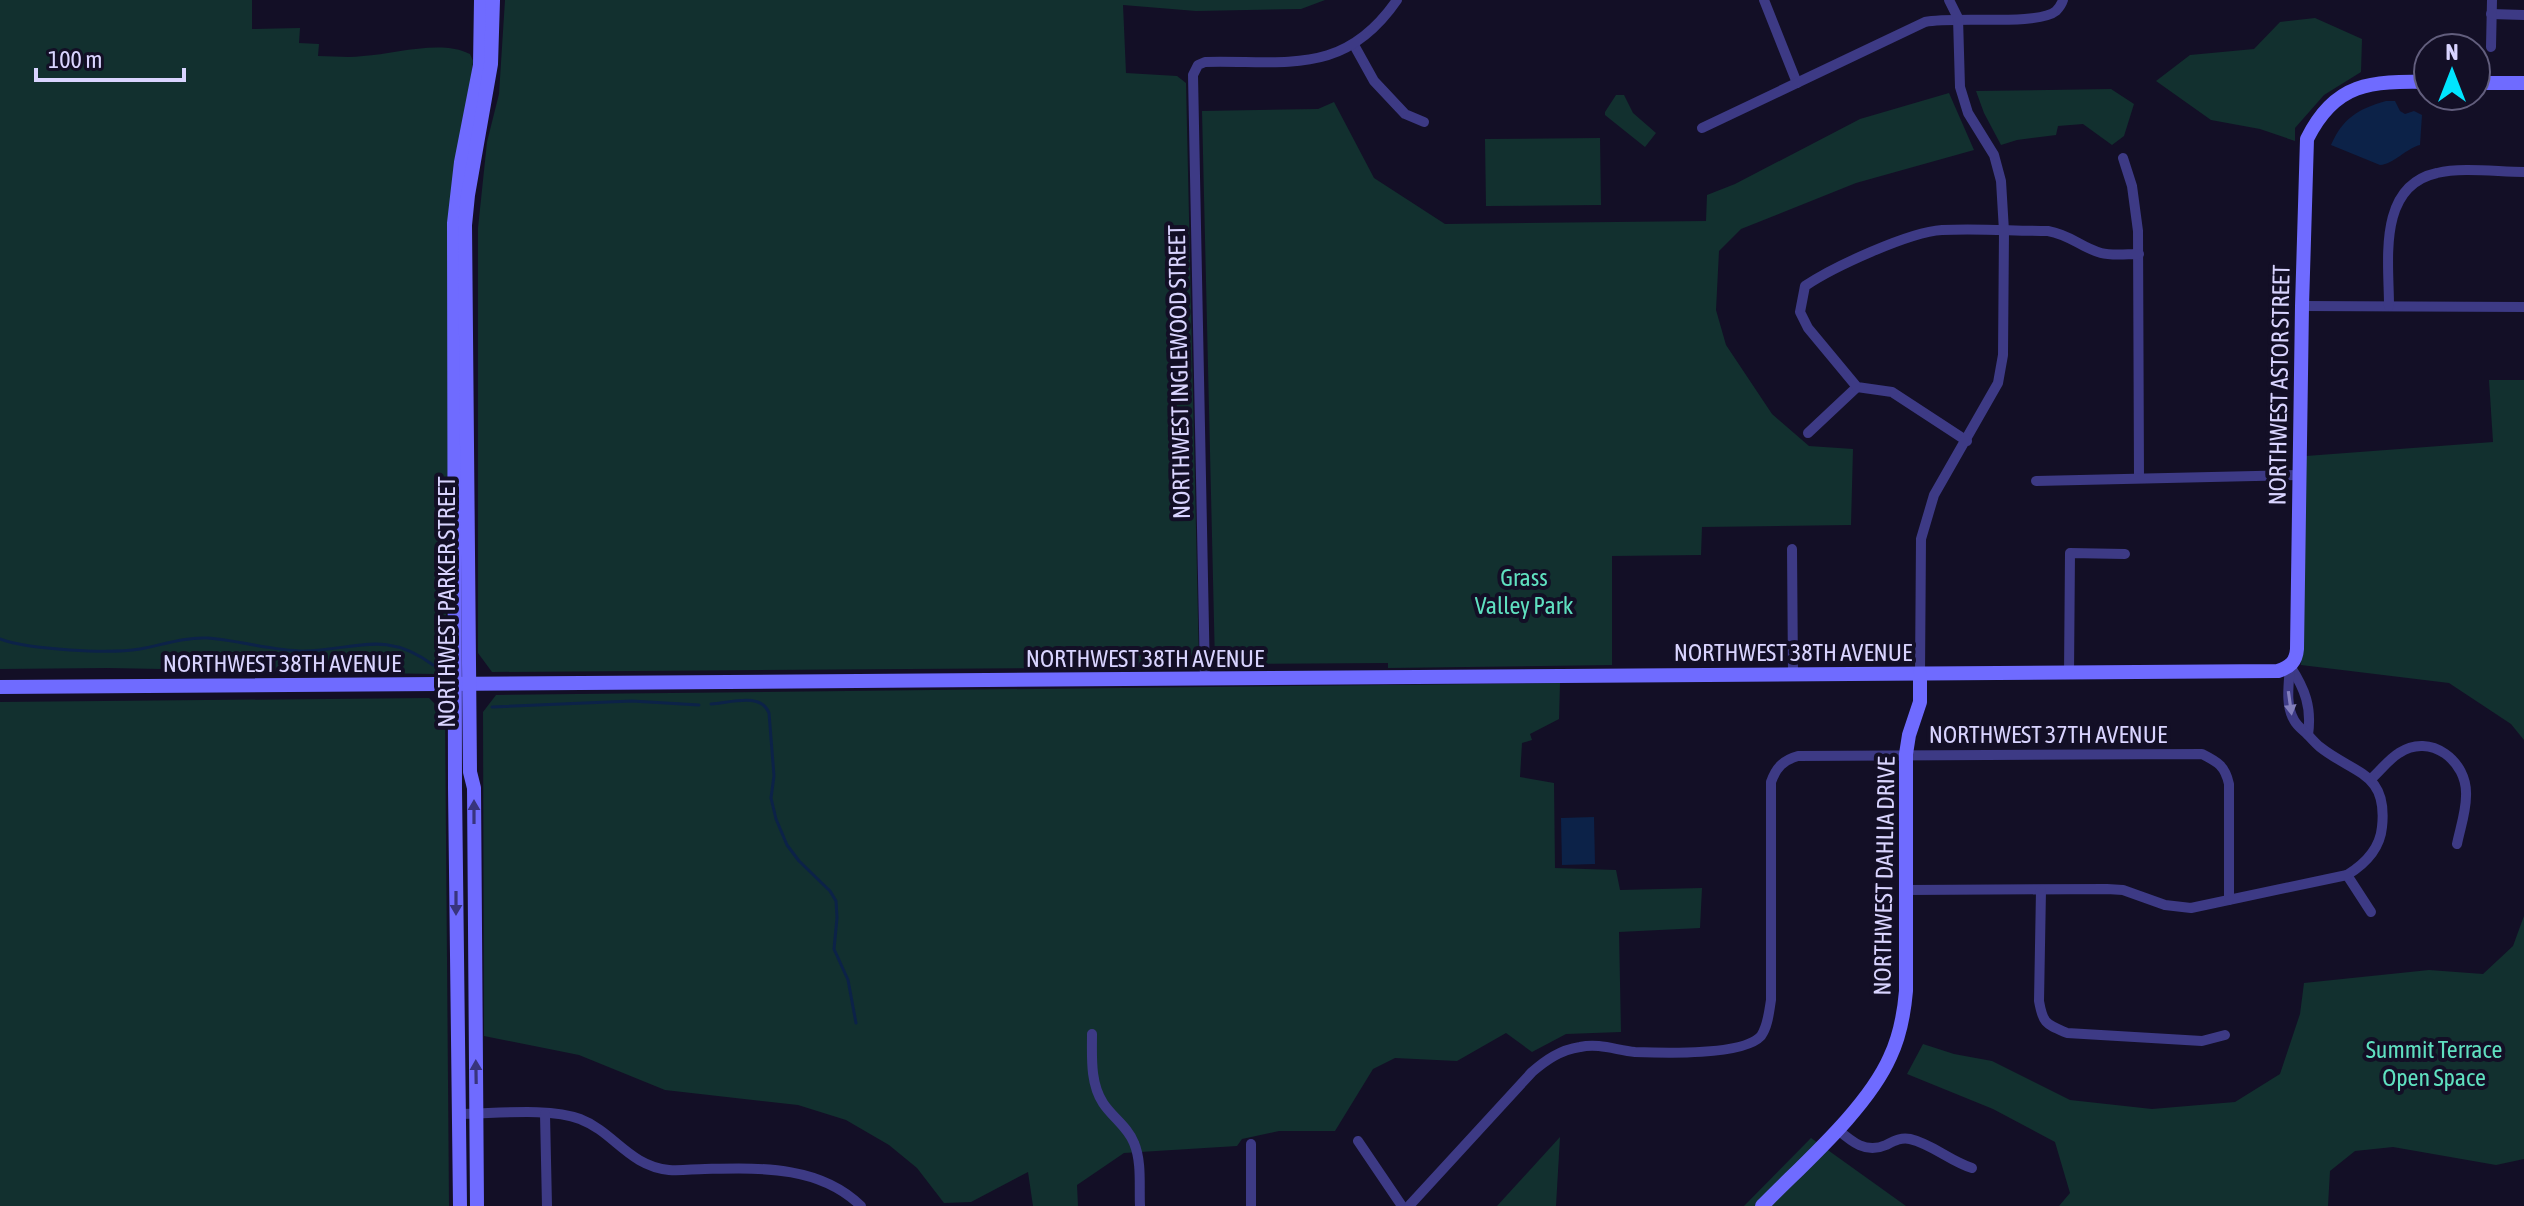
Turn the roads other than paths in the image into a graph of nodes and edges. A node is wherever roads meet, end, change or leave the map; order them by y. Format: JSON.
{"nodes":[{"id":1,"x":481,"y":0,"type":"edge"},
{"id":2,"x":493,"y":0,"type":"edge"},
{"id":3,"x":1397,"y":0,"type":"edge"},
{"id":4,"x":1764,"y":0,"type":"edge"},
{"id":5,"x":1949,"y":0,"type":"edge"},
{"id":6,"x":2063,"y":0,"type":"edge"},
{"id":7,"x":2492,"y":0,"type":"edge"},
{"id":8,"x":2491,"y":14,"type":"junction"},
{"id":9,"x":2524,"y":15,"type":"edge"},
{"id":10,"x":1958,"y":18,"type":"junction"},
{"id":11,"x":2491,"y":32,"type":"edge"},
{"id":12,"x":1354,"y":45,"type":"junction"},
{"id":13,"x":2412,"y":82,"type":"edge"},
{"id":14,"x":1797,"y":83,"type":"junction"},
{"id":15,"x":2492,"y":83,"type":"edge"},
{"id":16,"x":2524,"y":83,"type":"edge"},
{"id":17,"x":1424,"y":122,"type":"dead end"},
{"id":18,"x":1702,"y":128,"type":"dead end"},
{"id":19,"x":2123,"y":158,"type":"dead end"},
{"id":20,"x":2524,"y":172,"type":"edge"},
{"id":21,"x":2004,"y":231,"type":"junction"},
{"id":22,"x":2139,"y":254,"type":"junction"},
{"id":23,"x":2302,"y":306,"type":"junction"},
{"id":24,"x":2389,"y":306,"type":"junction"},
{"id":25,"x":2524,"y":307,"type":"edge"},
{"id":26,"x":1857,"y":387,"type":"junction"},
{"id":27,"x":1808,"y":433,"type":"dead end"},
{"id":28,"x":1967,"y":441,"type":"junction"},
{"id":29,"x":2299,"y":475,"type":"junction"},
{"id":30,"x":2139,"y":478,"type":"junction"},
{"id":31,"x":2036,"y":481,"type":"dead end"},
{"id":32,"x":1792,"y":549,"type":"dead end"},
{"id":33,"x":2125,"y":554,"type":"dead end"},
{"id":34,"x":2290,"y":666,"type":"junction"},
{"id":35,"x":2069,"y":673,"type":"junction"},
{"id":36,"x":1793,"y":674,"type":"junction"},
{"id":37,"x":1920,"y":674,"type":"junction"},
{"id":38,"x":1205,"y":679,"type":"junction"},
{"id":39,"x":462,"y":685,"type":"junction"},
{"id":40,"x":0,"y":687,"type":"edge"},
{"id":41,"x":2308,"y":735,"type":"junction"},
{"id":42,"x":1906,"y":754,"type":"junction"},
{"id":43,"x":2371,"y":779,"type":"junction"},
{"id":44,"x":2457,"y":844,"type":"dead end"},
{"id":45,"x":2347,"y":875,"type":"junction"},
{"id":46,"x":1907,"y":890,"type":"junction"},
{"id":47,"x":2041,"y":890,"type":"junction"},
{"id":48,"x":2229,"y":900,"type":"junction"},
{"id":49,"x":2371,"y":912,"type":"dead end"},
{"id":50,"x":1092,"y":1034,"type":"dead end"},
{"id":51,"x":2225,"y":1035,"type":"dead end"},
{"id":52,"x":459,"y":1114,"type":"junction"},
{"id":53,"x":476,"y":1114,"type":"junction"},
{"id":54,"x":545,"y":1114,"type":"junction"},
{"id":55,"x":1837,"y":1129,"type":"junction"},
{"id":56,"x":1358,"y":1141,"type":"dead end"},
{"id":57,"x":1251,"y":1144,"type":"dead end"},
{"id":58,"x":1972,"y":1168,"type":"dead end"},
{"id":59,"x":460,"y":1206,"type":"edge"},
{"id":60,"x":477,"y":1206,"type":"edge"},
{"id":61,"x":547,"y":1206,"type":"edge"},
{"id":62,"x":861,"y":1206,"type":"edge"},
{"id":63,"x":1140,"y":1206,"type":"edge"},
{"id":64,"x":1251,"y":1206,"type":"edge"},
{"id":65,"x":1402,"y":1206,"type":"edge"},
{"id":66,"x":1409,"y":1206,"type":"edge"},
{"id":67,"x":1762,"y":1206,"type":"edge"}],
"edges":[{"from":1,"to":39,"type":"street","name":"NORTHWEST PARKER STREET"},
{"from":2,"to":39,"type":"street","name":"NORTHWEST PARKER STREET"},
{"from":3,"to":12,"type":"street"},
{"from":4,"to":14,"type":"street"},
{"from":5,"to":10,"type":"street","name":"NORTHWEST DAHLIA DRIVE"},
{"from":6,"to":10,"type":"street"},
{"from":7,"to":8,"type":"street"},
{"from":8,"to":9,"type":"street"},
{"from":8,"to":11,"type":"street"},
{"from":10,"to":14,"type":"street"},
{"from":10,"to":21,"type":"street","name":"NORTHWEST DAHLIA DRIVE"},
{"from":12,"to":17,"type":"street"},
{"from":12,"to":38,"type":"street","name":"NORTHWEST INGLEWOOD STREET"},
{"from":13,"to":23,"type":"street","name":"NORTHWEST ASTOR STREET"},
{"from":14,"to":18,"type":"street"},
{"from":15,"to":16,"type":"street"},
{"from":19,"to":22,"type":"street"},
{"from":20,"to":24,"type":"street"},
{"from":21,"to":22,"type":"street"},
{"from":21,"to":26,"type":"street"},
{"from":21,"to":28,"type":"street","name":"NORTHWEST DAHLIA DRIVE"},
{"from":22,"to":30,"type":"street"},
{"from":23,"to":24,"type":"street"},
{"from":23,"to":29,"type":"street","name":"NORTHWEST ASTOR STREET"},
{"from":24,"to":25,"type":"street"},
{"from":26,"to":27,"type":"street"},
{"from":26,"to":28,"type":"street"},
{"from":28,"to":37,"type":"street","name":"NORTHWEST DAHLIA DRIVE"},
{"from":29,"to":30,"type":"street"},
{"from":29,"to":34,"type":"street","name":"NORTHWEST ASTOR STREET"},
{"from":30,"to":31,"type":"street"},
{"from":32,"to":36,"type":"street"},
{"from":33,"to":35,"type":"street"},
{"from":34,"to":35,"type":"street","name":"NORTHWEST 38TH AVENUE"},
{"from":34,"to":41,"type":"street"},
{"from":34,"to":41,"type":"street","name":"NORTHWEST ASTOR STREET","one_way":true},
{"from":35,"to":37,"type":"street","name":"NORTHWEST 38TH AVENUE"},
{"from":36,"to":37,"type":"street","name":"NORTHWEST 38TH AVENUE"},
{"from":36,"to":38,"type":"street","name":"NORTHWEST 38TH AVENUE"},
{"from":37,"to":42,"type":"street","name":"NORTHWEST DAHLIA DRIVE"},
{"from":38,"to":39,"type":"street","name":"NORTHWEST 38TH AVENUE"},
{"from":39,"to":40,"type":"street","name":"NORTHWEST 38TH AVENUE"},
{"from":39,"to":52,"type":"street","name":"NORTHWEST PARKER STREET","one_way":true},
{"from":53,"to":39,"type":"street","name":"NORTHWEST PARKER STREET","one_way":true},
{"from":41,"to":43,"type":"street","name":"NORTHWEST ASTOR STREET"},
{"from":42,"to":46,"type":"street","name":"NORTHWEST DAHLIA DRIVE"},
{"from":42,"to":48,"type":"street","name":"NORTHWEST 37TH AVENUE"},
{"from":42,"to":66,"type":"street","name":"NORTHWEST 37TH AVENUE"},
{"from":43,"to":44,"type":"street"},
{"from":43,"to":45,"type":"street"},
{"from":45,"to":48,"type":"street"},
{"from":45,"to":49,"type":"street"},
{"from":46,"to":47,"type":"street"},
{"from":46,"to":55,"type":"street","name":"NORTHWEST DAHLIA DRIVE"},
{"from":47,"to":48,"type":"street"},
{"from":47,"to":51,"type":"street"},
{"from":50,"to":63,"type":"street"},
{"from":52,"to":53,"type":"street"},
{"from":52,"to":59,"type":"street","name":"NORTHWEST PARKER STREET"},
{"from":53,"to":54,"type":"street"},
{"from":53,"to":60,"type":"street","name":"NORTHWEST PARKER STREET"},
{"from":54,"to":61,"type":"street"},
{"from":54,"to":62,"type":"street"},
{"from":55,"to":58,"type":"street"},
{"from":55,"to":67,"type":"street","name":"NORTHWEST DAHLIA DRIVE"},
{"from":56,"to":65,"type":"street"},
{"from":57,"to":64,"type":"street"}]}
